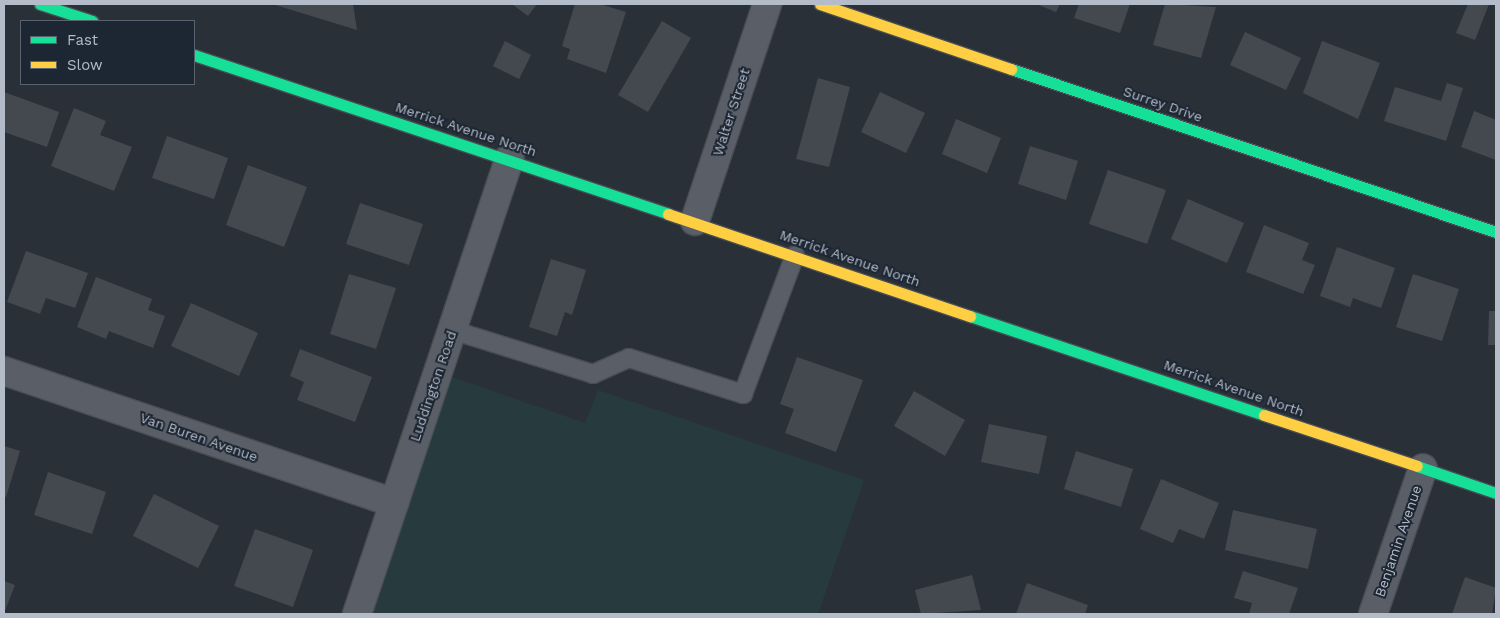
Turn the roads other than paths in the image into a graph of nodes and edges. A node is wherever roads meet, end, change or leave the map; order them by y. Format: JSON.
{"nodes":[{"id":1,"x":40,"y":4,"type":"edge"},
{"id":2,"x":84,"y":4,"type":"edge"},
{"id":3,"x":767,"y":4,"type":"edge"},
{"id":4,"x":820,"y":4,"type":"edge"},
{"id":5,"x":87,"y":20,"type":"edge"},
{"id":6,"x":195,"y":55,"type":"edge"},
{"id":7,"x":510,"y":158,"type":"junction"},
{"id":8,"x":695,"y":221,"type":"junction"},
{"id":9,"x":1496,"y":232,"type":"edge"},
{"id":10,"x":795,"y":255,"type":"junction"},
{"id":11,"x":452,"y":330,"type":"junction"},
{"id":12,"x":4,"y":371,"type":"edge"},
{"id":13,"x":1423,"y":468,"type":"junction"},
{"id":14,"x":1496,"y":493,"type":"edge"},
{"id":15,"x":394,"y":503,"type":"junction"},
{"id":16,"x":358,"y":614,"type":"edge"},
{"id":17,"x":1373,"y":614,"type":"edge"}],
"edges":[{"from":1,"to":5,"type":"main road"},
{"from":2,"to":5,"type":"main road"},
{"from":3,"to":8,"type":"street","name":"Walter Street"},
{"from":4,"to":9,"type":"main road","name":"Surrey Drive"},
{"from":6,"to":7,"type":"main road","name":"Merrick Avenue North"},
{"from":7,"to":8,"type":"main road","name":"Merrick Avenue North"},
{"from":7,"to":11,"type":"street","name":"Luddington Road"},
{"from":8,"to":10,"type":"main road","name":"Merrick Avenue North"},
{"from":10,"to":11,"type":"lane"},
{"from":10,"to":13,"type":"main road","name":"Merrick Avenue North"},
{"from":11,"to":15,"type":"street","name":"Luddington Road"},
{"from":12,"to":15,"type":"street","name":"Van Buren Avenue"},
{"from":13,"to":14,"type":"main road","name":"Merrick Avenue North"},
{"from":13,"to":17,"type":"street","name":"Benjamin Avenue"},
{"from":15,"to":16,"type":"street","name":"Luddington Road"}]}
